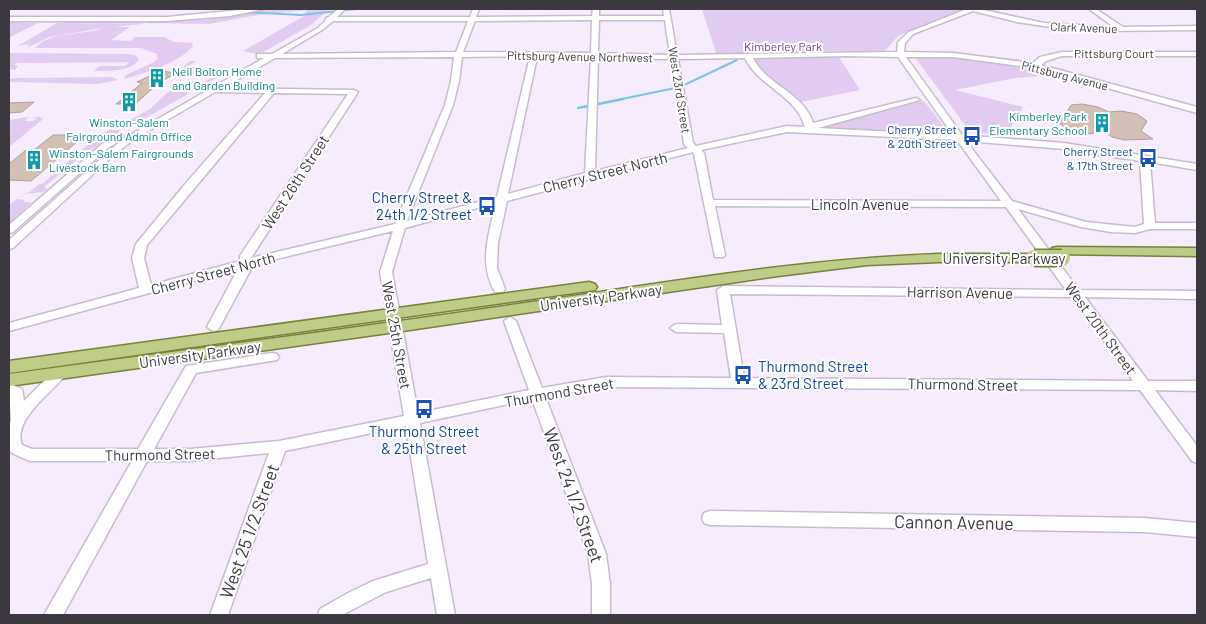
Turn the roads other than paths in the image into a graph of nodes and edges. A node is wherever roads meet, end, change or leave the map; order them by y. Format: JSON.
{"nodes":[{"id":1,"x":261,"y":9,"type":"edge"},
{"id":2,"x":332,"y":9,"type":"edge"},
{"id":3,"x":342,"y":9,"type":"edge"},
{"id":4,"x":476,"y":9,"type":"edge"},
{"id":5,"x":596,"y":9,"type":"edge"},
{"id":6,"x":666,"y":9,"type":"edge"},
{"id":7,"x":973,"y":9,"type":"edge"},
{"id":8,"x":1092,"y":9,"type":"edge"},
{"id":9,"x":474,"y":18,"type":"junction"},
{"id":10,"x":596,"y":18,"type":"junction"},
{"id":11,"x":668,"y":18,"type":"junction"},
{"id":12,"x":9,"y":19,"type":"edge"},
{"id":13,"x":322,"y":19,"type":"junction"},
{"id":14,"x":333,"y":19,"type":"junction"},
{"id":15,"x":1120,"y":28,"type":"junction"},
{"id":16,"x":1197,"y":28,"type":"edge"},
{"id":17,"x":534,"y":54,"type":"junction"},
{"id":18,"x":900,"y":54,"type":"junction"},
{"id":19,"x":1187,"y":54,"type":"junction"},
{"id":20,"x":1197,"y":54,"type":"edge"},
{"id":21,"x":260,"y":56,"type":"junction"},
{"id":22,"x":458,"y":56,"type":"junction"},
{"id":23,"x":748,"y":56,"type":"junction"},
{"id":24,"x":272,"y":57,"type":"junction"},
{"id":25,"x":594,"y":57,"type":"junction"},
{"id":26,"x":675,"y":57,"type":"junction"},
{"id":27,"x":1197,"y":60,"type":"edge"},
{"id":28,"x":1035,"y":66,"type":"junction"},
{"id":29,"x":208,"y":90,"type":"junction"},
{"id":30,"x":272,"y":90,"type":"junction"},
{"id":31,"x":916,"y":100,"type":"dead end"},
{"id":32,"x":1197,"y":110,"type":"edge"},
{"id":33,"x":810,"y":129,"type":"junction"},
{"id":34,"x":959,"y":137,"type":"junction"},
{"id":35,"x":694,"y":150,"type":"junction"},
{"id":36,"x":1145,"y":159,"type":"junction"},
{"id":37,"x":1197,"y":166,"type":"edge"},
{"id":38,"x":590,"y":175,"type":"junction"},
{"id":39,"x":503,"y":198,"type":"junction"},
{"id":40,"x":710,"y":203,"type":"junction"},
{"id":41,"x":1010,"y":204,"type":"junction"},
{"id":42,"x":400,"y":226,"type":"junction"},
{"id":43,"x":1150,"y":226,"type":"junction"},
{"id":44,"x":1197,"y":226,"type":"edge"},
{"id":45,"x":9,"y":230,"type":"edge"},
{"id":46,"x":9,"y":246,"type":"edge"},
{"id":47,"x":1197,"y":252,"type":"edge"},
{"id":48,"x":1060,"y":254,"type":"junction"},
{"id":49,"x":719,"y":255,"type":"dead end"},
{"id":50,"x":1197,"y":258,"type":"edge"},
{"id":51,"x":246,"y":263,"type":"junction"},
{"id":52,"x":499,"y":289,"type":"dead end"},
{"id":53,"x":146,"y":290,"type":"junction"},
{"id":54,"x":1076,"y":294,"type":"junction"},
{"id":55,"x":1197,"y":295,"type":"edge"},
{"id":56,"x":395,"y":320,"type":"junction"},
{"id":57,"x":510,"y":321,"type":"dead end"},
{"id":58,"x":25,"y":323,"type":"junction"},
{"id":59,"x":9,"y":327,"type":"edge"},
{"id":60,"x":213,"y":327,"type":"dead end"},
{"id":61,"x":676,"y":328,"type":"dead end"},
{"id":62,"x":729,"y":330,"type":"junction"},
{"id":63,"x":9,"y":336,"type":"edge"},
{"id":64,"x":272,"y":357,"type":"dead end"},
{"id":65,"x":9,"y":367,"type":"edge"},
{"id":66,"x":60,"y":373,"type":"junction"},
{"id":67,"x":9,"y":380,"type":"edge"},
{"id":68,"x":738,"y":381,"type":"junction"},
{"id":69,"x":1143,"y":386,"type":"junction"},
{"id":70,"x":1197,"y":386,"type":"edge"},
{"id":71,"x":9,"y":388,"type":"edge"},
{"id":72,"x":538,"y":393,"type":"junction"},
{"id":73,"x":412,"y":420,"type":"junction"},
{"id":74,"x":17,"y":421,"type":"junction"},
{"id":75,"x":279,"y":447,"type":"junction"},
{"id":76,"x":141,"y":456,"type":"junction"},
{"id":77,"x":1197,"y":457,"type":"edge"},
{"id":78,"x":710,"y":518,"type":"dead end"},
{"id":79,"x":1197,"y":530,"type":"edge"},
{"id":80,"x":437,"y":569,"type":"junction"},
{"id":81,"x":53,"y":615,"type":"edge"},
{"id":82,"x":219,"y":615,"type":"edge"},
{"id":83,"x":327,"y":615,"type":"edge"},
{"id":84,"x":446,"y":615,"type":"edge"},
{"id":85,"x":601,"y":615,"type":"edge"}],
"edges":[{"from":1,"to":12,"type":"street"},
{"from":2,"to":13,"type":"street"},
{"from":3,"to":14,"type":"street"},
{"from":4,"to":9,"type":"street","name":"West 25th Street"},
{"from":5,"to":10,"type":"street"},
{"from":6,"to":11,"type":"street","name":"West 23rd Street"},
{"from":7,"to":15,"type":"street","name":"Clark Avenue"},
{"from":7,"to":18,"type":"street"},
{"from":8,"to":15,"type":"street"},
{"from":9,"to":10,"type":"street"},
{"from":9,"to":14,"type":"street"},
{"from":9,"to":22,"type":"street","name":"West 25th Street"},
{"from":10,"to":11,"type":"street"},
{"from":10,"to":25,"type":"street"},
{"from":11,"to":26,"type":"street","name":"West 23rd Street"},
{"from":13,"to":14,"type":"street"},
{"from":13,"to":21,"type":"street"},
{"from":14,"to":24,"type":"street"},
{"from":15,"to":16,"type":"street","name":"Clark Avenue"},
{"from":17,"to":22,"type":"street","name":"Pittsburg Avenue Northwest"},
{"from":17,"to":25,"type":"street","name":"Pittsburg Avenue Northwest"},
{"from":17,"to":39,"type":"street"},
{"from":18,"to":23,"type":"street","name":"Pittsburg Avenue Northwest"},
{"from":18,"to":28,"type":"street","name":"Pittsburg Avenue"},
{"from":18,"to":34,"type":"street","name":"West 20th Street"},
{"from":19,"to":20,"type":"street","name":"Pittsburg Court"},
{"from":19,"to":27,"type":"street"},
{"from":19,"to":28,"type":"street","name":"Pittsburg Court"},
{"from":21,"to":24,"type":"street","name":"Pittsburg Avenue Northwest"},
{"from":21,"to":29,"type":"street"},
{"from":22,"to":24,"type":"street","name":"Pittsburg Avenue Northwest"},
{"from":22,"to":42,"type":"street","name":"West 25th Street"},
{"from":23,"to":26,"type":"street","name":"Pittsburg Avenue Northwest"},
{"from":23,"to":33,"type":"street"},
{"from":24,"to":29,"type":"street"},
{"from":25,"to":26,"type":"street","name":"Pittsburg Avenue Northwest"},
{"from":25,"to":38,"type":"street"},
{"from":26,"to":35,"type":"street","name":"West 23rd Street"},
{"from":28,"to":32,"type":"street","name":"Pittsburg Avenue"},
{"from":29,"to":30,"type":"street"},
{"from":29,"to":45,"type":"street"},
{"from":29,"to":46,"type":"street"},
{"from":30,"to":51,"type":"street","name":"West 26th Street"},
{"from":30,"to":53,"type":"street"},
{"from":31,"to":33,"type":"street"},
{"from":33,"to":34,"type":"street","name":"Cherry Street North"},
{"from":33,"to":35,"type":"street","name":"Cherry Street North"},
{"from":34,"to":36,"type":"street","name":"Cherry Street North"},
{"from":34,"to":41,"type":"street","name":"West 20th Street"},
{"from":35,"to":38,"type":"street","name":"Cherry Street North"},
{"from":35,"to":40,"type":"street","name":"West 23rd Street"},
{"from":36,"to":37,"type":"street","name":"Cherry Street North"},
{"from":36,"to":43,"type":"street"},
{"from":38,"to":39,"type":"street","name":"Cherry Street North"},
{"from":39,"to":42,"type":"street","name":"Cherry Street North"},
{"from":39,"to":52,"type":"street"},
{"from":40,"to":41,"type":"street","name":"Lincoln Avenue"},
{"from":40,"to":49,"type":"street","name":"West 23rd Street"},
{"from":41,"to":43,"type":"street","name":"Lincoln Avenue"},
{"from":41,"to":54,"type":"street","name":"West 20th Street"},
{"from":42,"to":51,"type":"street","name":"Cherry Street North"},
{"from":42,"to":56,"type":"street","name":"West 25th Street"},
{"from":43,"to":44,"type":"street","name":"Lincoln Avenue"},
{"from":47,"to":48,"type":"main road","name":"University Parkway"},
{"from":48,"to":50,"type":"main road","name":"University Parkway"},
{"from":48,"to":56,"type":"main road","name":"University Parkway","bridge":true},
{"from":51,"to":53,"type":"street","name":"Cherry Street North"},
{"from":51,"to":60,"type":"street","name":"West 26th Street"},
{"from":53,"to":58,"type":"street","name":"Cherry Street North"},
{"from":54,"to":55,"type":"street","name":"Harrison Avenue"},
{"from":54,"to":62,"type":"street","name":"Harrison Avenue"},
{"from":54,"to":69,"type":"street","name":"West 20th Street"},
{"from":56,"to":65,"type":"main road","name":"University Parkway"},
{"from":56,"to":66,"type":"main road","name":"University Parkway"},
{"from":56,"to":73,"type":"street","name":"West 25th Street"},
{"from":57,"to":72,"type":"street","name":"West 24 1/2 Street"},
{"from":58,"to":59,"type":"street","name":"Cherry Street North"},
{"from":58,"to":63,"type":"street","name":"Cherry Street North"},
{"from":61,"to":62,"type":"street"},
{"from":62,"to":68,"type":"street"},
{"from":64,"to":76,"type":"street"},
{"from":66,"to":67,"type":"main road","name":"University Parkway"},
{"from":66,"to":74,"type":"street","name":"Thurmond Street"},
{"from":68,"to":69,"type":"street","name":"Thurmond Street"},
{"from":68,"to":72,"type":"street","name":"Thurmond Street"},
{"from":69,"to":70,"type":"street","name":"Thurmond Street"},
{"from":69,"to":77,"type":"street","name":"West 20th Street"},
{"from":71,"to":74,"type":"street","name":"Thurmond Street"},
{"from":72,"to":73,"type":"street","name":"Thurmond Street"},
{"from":72,"to":85,"type":"street","name":"West 24 1/2 Street"},
{"from":73,"to":75,"type":"street","name":"Thurmond Street"},
{"from":73,"to":80,"type":"street","name":"West 25th Street"},
{"from":74,"to":76,"type":"street","name":"Thurmond Street"},
{"from":75,"to":76,"type":"street","name":"Thurmond Street"},
{"from":75,"to":82,"type":"street","name":"West 25 1/2 Street"},
{"from":76,"to":81,"type":"street"},
{"from":78,"to":79,"type":"street","name":"Cannon Avenue"},
{"from":80,"to":83,"type":"street"},
{"from":80,"to":84,"type":"street","name":"West 25th Street"}]}
